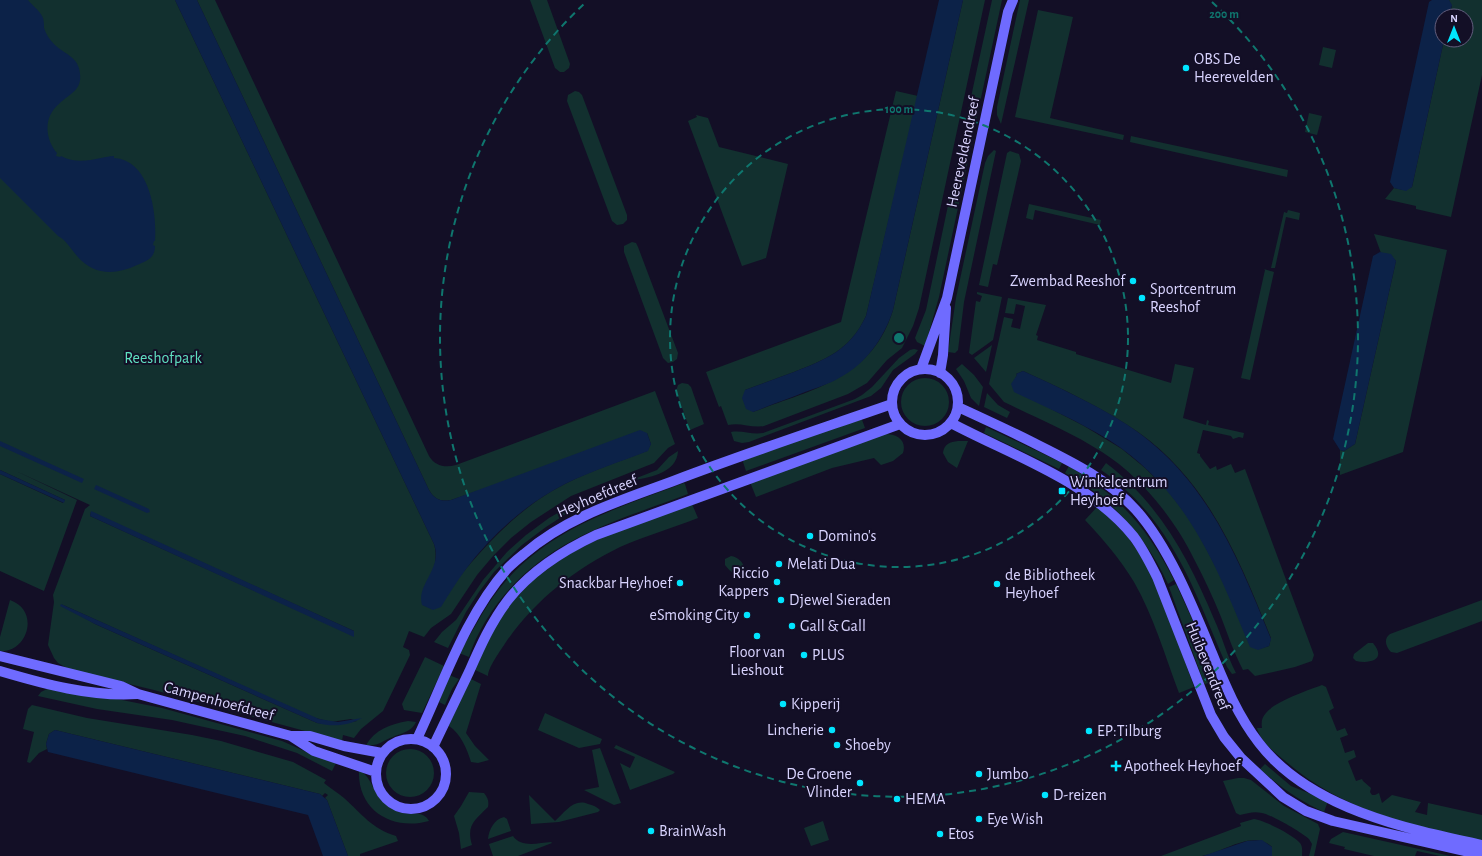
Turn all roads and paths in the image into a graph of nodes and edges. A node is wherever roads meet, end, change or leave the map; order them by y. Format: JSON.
{"nodes":[{"id":1,"x":1008,"y":0,"type":"edge"},
{"id":2,"x":1013,"y":0,"type":"edge"},
{"id":3,"x":1008,"y":12,"type":"junction"},
{"id":4,"x":947,"y":298,"type":"junction"},
{"id":5,"x":920,"y":370,"type":"junction"},
{"id":6,"x":940,"y":373,"type":"junction"},
{"id":7,"x":892,"y":404,"type":"junction"},
{"id":8,"x":958,"y":407,"type":"junction"},
{"id":9,"x":951,"y":423,"type":"junction"},
{"id":10,"x":900,"y":424,"type":"junction"},
{"id":11,"x":0,"y":656,"type":"edge"},
{"id":12,"x":0,"y":672,"type":"edge"},
{"id":13,"x":138,"y":694,"type":"junction"},
{"id":14,"x":291,"y":736,"type":"junction"},
{"id":15,"x":417,"y":739,"type":"junction"},
{"id":16,"x":433,"y":746,"type":"junction"},
{"id":17,"x":382,"y":753,"type":"junction"},
{"id":18,"x":376,"y":772,"type":"junction"},
{"id":19,"x":1482,"y":845,"type":"edge"},
{"id":20,"x":1482,"y":855,"type":"edge"}],
"edges":[{"from":1,"to":3,"type":"street","name":"Heereveldendreef"},
{"from":2,"to":3,"type":"street","name":"Heereveldendreef"},
{"from":3,"to":4,"type":"street","name":"Heereveldendreef"},
{"from":4,"to":5,"type":"street","name":"Heereveldendreef"},
{"from":4,"to":6,"type":"street","name":"Heereveldendreef"},
{"from":5,"to":6,"type":"street"},
{"from":5,"to":7,"type":"street"},
{"from":6,"to":8,"type":"street"},
{"from":7,"to":10,"type":"street"},
{"from":7,"to":15,"type":"street","name":"Heyhoefdreef"},
{"from":8,"to":9,"type":"street"},
{"from":8,"to":19,"type":"street","name":"Huibevendreef"},
{"from":9,"to":10,"type":"street"},
{"from":9,"to":20,"type":"street","name":"Huibevendreef"},
{"from":10,"to":16,"type":"street"},
{"from":11,"to":13,"type":"street","name":"Campenhoefdreef"},
{"from":12,"to":13,"type":"street","name":"Campenhoefdreef"},
{"from":13,"to":14,"type":"street","name":"Campenhoefdreef"},
{"from":14,"to":17,"type":"street","name":"Campenhoefdreef"},
{"from":14,"to":18,"type":"street","name":"Campenhoefdreef"},
{"from":15,"to":16,"type":"street"},
{"from":15,"to":17,"type":"street"},
{"from":16,"to":18,"type":"street"},
{"from":17,"to":18,"type":"street"}]}
